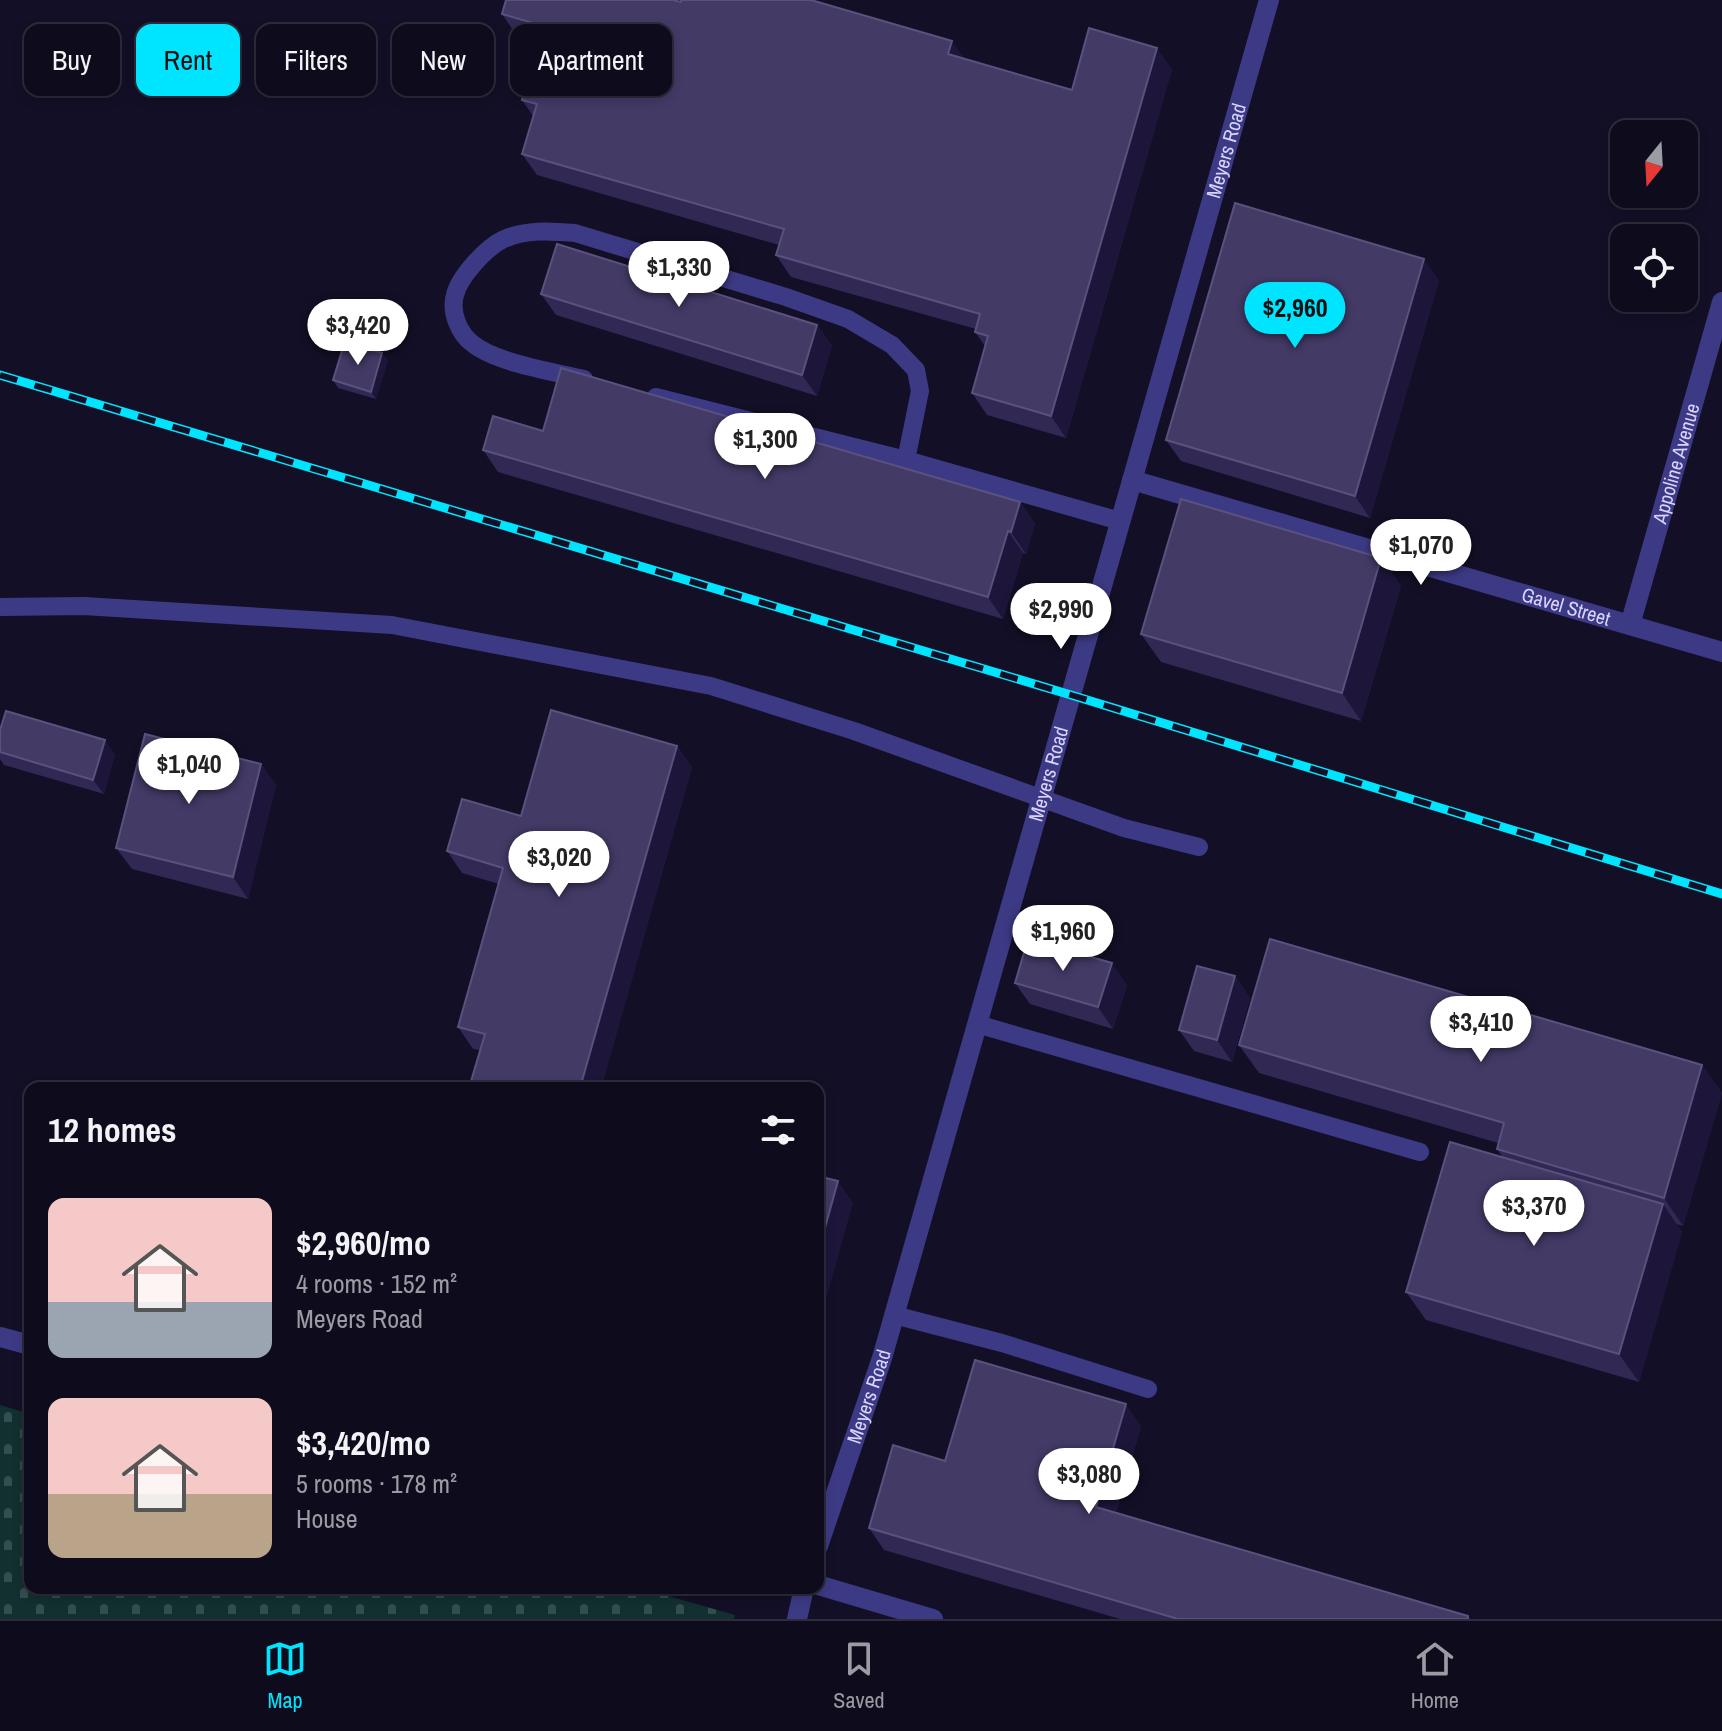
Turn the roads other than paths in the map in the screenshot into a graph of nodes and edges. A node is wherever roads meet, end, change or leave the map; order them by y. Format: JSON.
{"nodes":[{"id":1,"x":1269,"y":0,"type":"edge"},
{"id":2,"x":1722,"y":302,"type":"edge"},
{"id":3,"x":600,"y":383,"type":"edge"},
{"id":4,"x":645,"y":394,"type":"edge"},
{"id":5,"x":906,"y":460,"type":"junction"},
{"id":6,"x":1132,"y":480,"type":"junction"},
{"id":7,"x":1120,"y":521,"type":"junction"},
{"id":8,"x":0,"y":607,"type":"edge"},
{"id":9,"x":1630,"y":625,"type":"junction"},
{"id":10,"x":1722,"y":652,"type":"edge"},
{"id":11,"x":1043,"y":798,"type":"junction"},
{"id":12,"x":1199,"y":847,"type":"dead end"},
{"id":13,"x":977,"y":1024,"type":"junction"},
{"id":14,"x":1420,"y":1152,"type":"dead end"},
{"id":15,"x":894,"y":1315,"type":"junction"},
{"id":16,"x":0,"y":1337,"type":"edge"},
{"id":17,"x":24,"y":1343,"type":"edge"},
{"id":18,"x":1148,"y":1389,"type":"dead end"},
{"id":19,"x":824,"y":1528,"type":"edge"},
{"id":20,"x":824,"y":1587,"type":"edge"},
{"id":21,"x":803,"y":1594,"type":"edge"},
{"id":22,"x":797,"y":1619,"type":"edge"},
{"id":23,"x":933,"y":1619,"type":"edge"}],
"edges":[{"from":1,"to":6,"type":"street","name":"Meyers Road"},
{"from":2,"to":9,"type":"street","name":"Appoline Avenue"},
{"from":3,"to":5,"type":"lane"},
{"from":4,"to":5,"type":"lane"},
{"from":5,"to":7,"type":"lane"},
{"from":6,"to":7,"type":"street","name":"Meyers Road"},
{"from":6,"to":9,"type":"street","name":"Gavel Street"},
{"from":7,"to":11,"type":"street","name":"Meyers Road"},
{"from":8,"to":11,"type":"lane"},
{"from":9,"to":10,"type":"street","name":"Gavel Street"},
{"from":11,"to":12,"type":"lane"},
{"from":11,"to":13,"type":"street","name":"Meyers Road"},
{"from":13,"to":14,"type":"lane"},
{"from":13,"to":15,"type":"street","name":"Meyers Road"},
{"from":15,"to":18,"type":"lane"},
{"from":15,"to":19,"type":"street","name":"Meyers Road"},
{"from":16,"to":17,"type":"street"},
{"from":20,"to":23,"type":"street"},
{"from":21,"to":22,"type":"street"}]}
